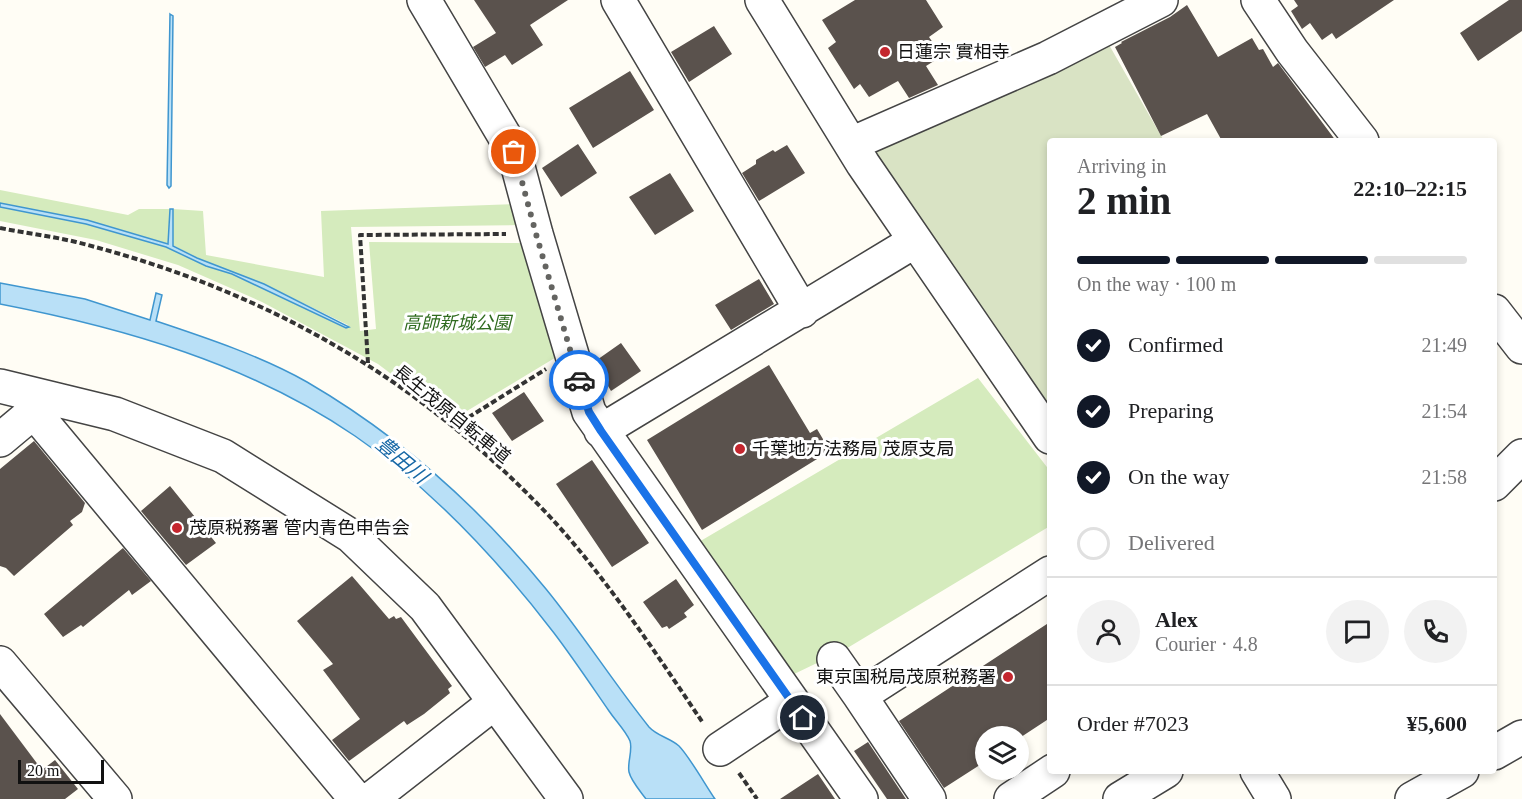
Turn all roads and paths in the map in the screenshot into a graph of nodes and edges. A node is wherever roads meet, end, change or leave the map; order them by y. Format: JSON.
{"nodes":[{"id":1,"x":424,"y":0,"type":"edge"},
{"id":2,"x":618,"y":0,"type":"edge"},
{"id":3,"x":762,"y":0,"type":"edge"},
{"id":4,"x":1161,"y":0,"type":"edge"},
{"id":5,"x":1258,"y":0,"type":"edge"},
{"id":6,"x":1360,"y":138,"type":"edge"},
{"id":7,"x":851,"y":144,"type":"junction"},
{"id":8,"x":0,"y":228,"type":"edge"},
{"id":9,"x":536,"y":234,"type":"junction"},
{"id":10,"x":915,"y":241,"type":"junction"},
{"id":11,"x":802,"y":311,"type":"junction"},
{"id":12,"x":1497,"y":315,"type":"edge"},
{"id":13,"x":1522,"y":346,"type":"edge"},
{"id":14,"x":572,"y":354,"type":"junction"},
{"id":15,"x":368,"y":364,"type":"junction"},
{"id":16,"x":0,"y":386,"type":"edge"},
{"id":17,"x":42,"y":405,"type":"junction"},
{"id":18,"x":453,"y":427,"type":"junction"},
{"id":19,"x":601,"y":431,"type":"junction"},
{"id":20,"x":1047,"y":433,"type":"edge"},
{"id":21,"x":0,"y":440,"type":"edge"},
{"id":22,"x":1522,"y":456,"type":"edge"},
{"id":23,"x":1497,"y":481,"type":"edge"},
{"id":24,"x":1047,"y":575,"type":"edge"},
{"id":25,"x":834,"y":659,"type":"dead end"},
{"id":26,"x":0,"y":663,"type":"edge"},
{"id":27,"x":860,"y":696,"type":"junction"},
{"id":28,"x":792,"y":701,"type":"junction"},
{"id":29,"x":495,"y":703,"type":"junction"},
{"id":30,"x":1522,"y":737,"type":"edge"},
{"id":31,"x":720,"y":749,"type":"junction"},
{"id":32,"x":1497,"y":751,"type":"edge"},
{"id":33,"x":1048,"y":774,"type":"edge"},
{"id":34,"x":1161,"y":774,"type":"edge"},
{"id":35,"x":1259,"y":774,"type":"edge"},
{"id":36,"x":1456,"y":774,"type":"edge"},
{"id":37,"x":115,"y":799,"type":"edge"},
{"id":38,"x":356,"y":799,"type":"edge"},
{"id":39,"x":371,"y":799,"type":"edge"},
{"id":40,"x":566,"y":799,"type":"edge"},
{"id":41,"x":757,"y":799,"type":"edge"},
{"id":42,"x":861,"y":799,"type":"edge"},
{"id":43,"x":929,"y":799,"type":"edge"},
{"id":44,"x":1011,"y":799,"type":"edge"},
{"id":45,"x":1120,"y":799,"type":"edge"},
{"id":46,"x":1274,"y":799,"type":"edge"},
{"id":47,"x":1412,"y":799,"type":"edge"}],
"edges":[{"from":1,"to":9,"type":"street"},
{"from":2,"to":11,"type":"street"},
{"from":3,"to":7,"type":"street"},
{"from":4,"to":7,"type":"street"},
{"from":5,"to":6,"type":"street"},
{"from":7,"to":10,"type":"street"},
{"from":8,"to":15,"type":"path","name":"長生茂原自転車道"},
{"from":9,"to":14,"type":"street"},
{"from":9,"to":15,"type":"path"},
{"from":10,"to":11,"type":"street"},
{"from":10,"to":20,"type":"street"},
{"from":11,"to":19,"type":"street"},
{"from":12,"to":13,"type":"street"},
{"from":14,"to":18,"type":"path"},
{"from":14,"to":19,"type":"street"},
{"from":15,"to":18,"type":"path","name":"長生茂原自転車道"},
{"from":16,"to":17,"type":"street"},
{"from":17,"to":21,"type":"street"},
{"from":17,"to":29,"type":"street"},
{"from":17,"to":38,"type":"street"},
{"from":18,"to":31,"type":"path","name":"長生茂原自転車道"},
{"from":19,"to":28,"type":"street"},
{"from":22,"to":23,"type":"street"},
{"from":24,"to":27,"type":"street"},
{"from":25,"to":27,"type":"street"},
{"from":26,"to":37,"type":"street"},
{"from":27,"to":43,"type":"street"},
{"from":28,"to":31,"type":"street"},
{"from":28,"to":42,"type":"street"},
{"from":29,"to":39,"type":"street"},
{"from":29,"to":40,"type":"street"},
{"from":30,"to":32,"type":"street"},
{"from":31,"to":41,"type":"path","name":"長生茂原自転車道"},
{"from":33,"to":44,"type":"street"},
{"from":34,"to":45,"type":"street"},
{"from":35,"to":46,"type":"street"},
{"from":36,"to":47,"type":"street"}]}
